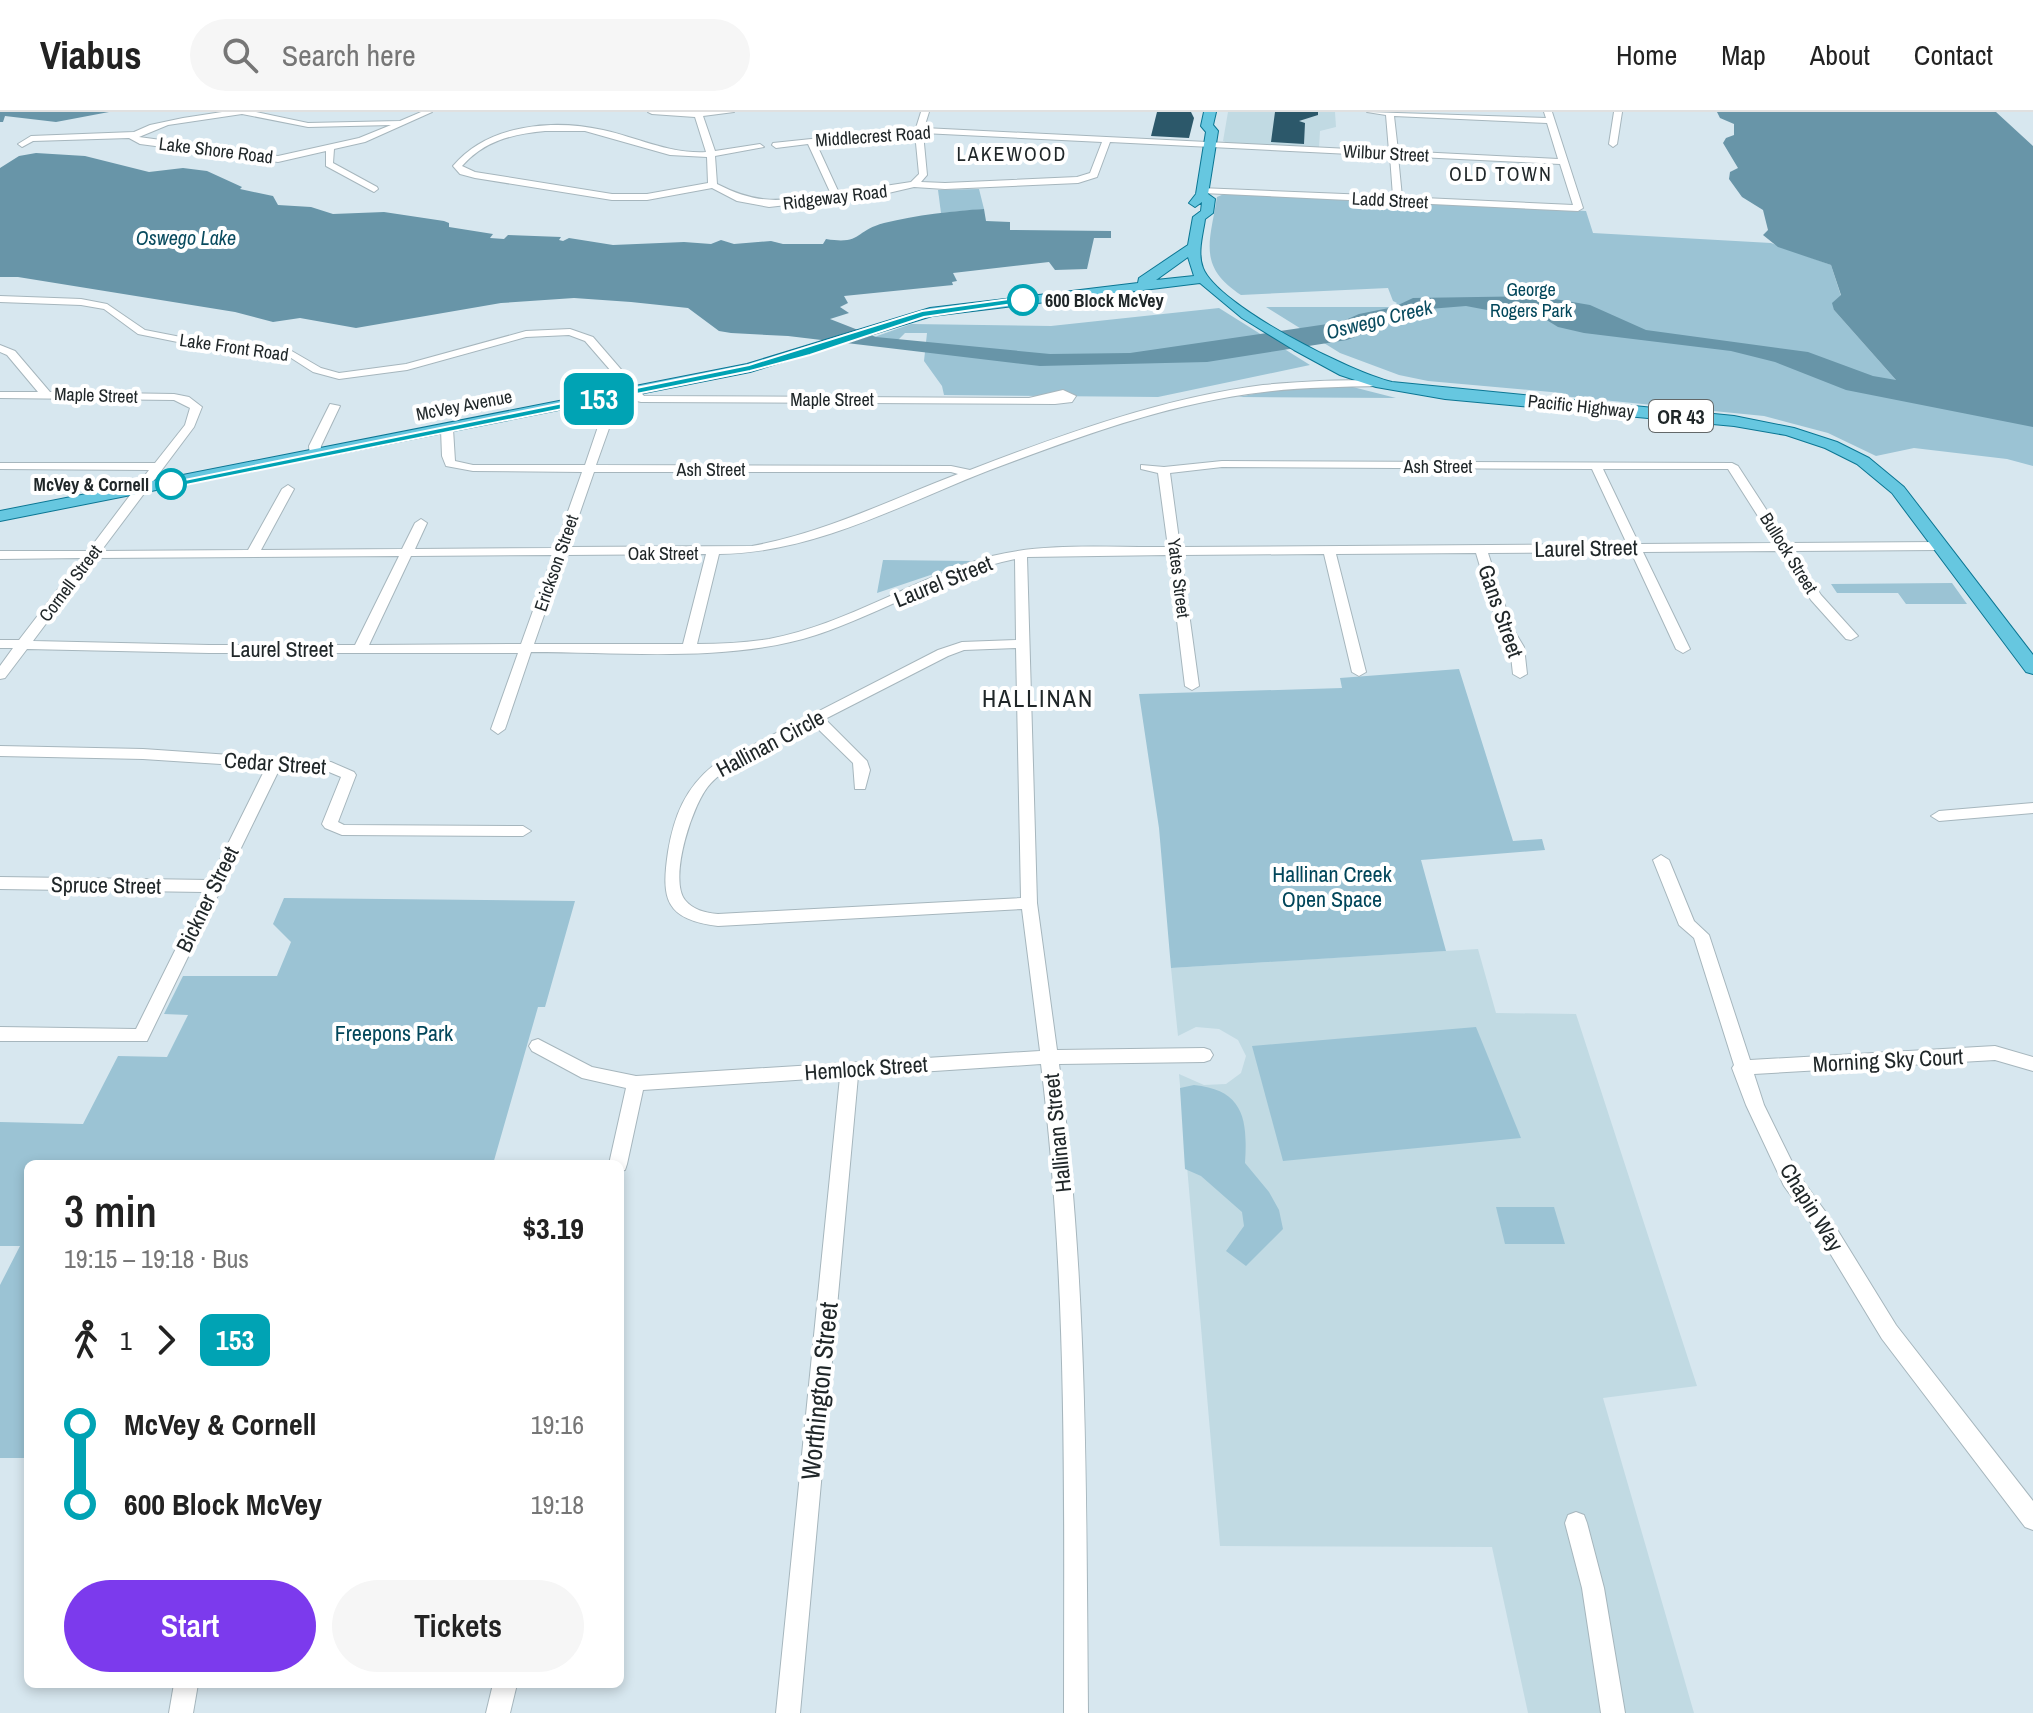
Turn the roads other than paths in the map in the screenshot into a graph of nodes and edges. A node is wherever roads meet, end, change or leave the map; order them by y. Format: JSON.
{"nodes":[{"id":1,"x":242,"y":112,"type":"edge"},
{"id":2,"x":428,"y":112,"type":"edge"},
{"id":3,"x":652,"y":112,"type":"edge"},
{"id":4,"x":730,"y":112,"type":"edge"},
{"id":5,"x":925,"y":112,"type":"edge"},
{"id":6,"x":1210,"y":112,"type":"edge"},
{"id":7,"x":1222,"y":112,"type":"edge"},
{"id":8,"x":1371,"y":112,"type":"edge"},
{"id":9,"x":1390,"y":112,"type":"edge"},
{"id":10,"x":1618,"y":112,"type":"edge"},
{"id":11,"x":698,"y":115,"type":"junction"},
{"id":12,"x":1550,"y":116,"type":"edge"},
{"id":13,"x":405,"y":122,"type":"junction"},
{"id":14,"x":919,"y":130,"type":"junction"},
{"id":15,"x":1212,"y":131,"type":"junction"},
{"id":16,"x":134,"y":135,"type":"junction"},
{"id":17,"x":1107,"y":139,"type":"junction"},
{"id":18,"x":811,"y":141,"type":"junction"},
{"id":19,"x":22,"y":144,"type":"dead end"},
{"id":20,"x":1613,"y":144,"type":"dead end"},
{"id":21,"x":776,"y":145,"type":"dead end"},
{"id":22,"x":1210,"y":145,"type":"junction"},
{"id":23,"x":330,"y":147,"type":"junction"},
{"id":24,"x":760,"y":147,"type":"dead end"},
{"id":25,"x":711,"y":153,"type":"junction"},
{"id":26,"x":1395,"y":154,"type":"junction"},
{"id":27,"x":1563,"y":162,"type":"junction"},
{"id":28,"x":914,"y":184,"type":"junction"},
{"id":29,"x":713,"y":185,"type":"junction"},
{"id":30,"x":374,"y":189,"type":"dead end"},
{"id":31,"x":1202,"y":193,"type":"junction"},
{"id":32,"x":836,"y":196,"type":"junction"},
{"id":33,"x":1398,"y":200,"type":"junction"},
{"id":34,"x":1195,"y":246,"type":"junction"},
{"id":35,"x":1202,"y":279,"type":"junction"},
{"id":36,"x":1120,"y":289,"type":"junction"},
{"id":37,"x":0,"y":299,"type":"edge"},
{"id":38,"x":0,"y":348,"type":"edge"},
{"id":39,"x":1326,"y":363,"type":"junction"},
{"id":40,"x":1298,"y":382,"type":"junction"},
{"id":41,"x":1379,"y":383,"type":"junction"},
{"id":42,"x":632,"y":392,"type":"junction"},
{"id":43,"x":45,"y":393,"type":"junction"},
{"id":44,"x":0,"y":395,"type":"edge"},
{"id":45,"x":609,"y":397,"type":"junction"},
{"id":46,"x":1034,"y":399,"type":"dead end"},
{"id":47,"x":191,"y":402,"type":"joint"},
{"id":48,"x":334,"y":406,"type":"dead end"},
{"id":49,"x":447,"y":429,"type":"junction"},
{"id":50,"x":314,"y":455,"type":"junction"},
{"id":51,"x":0,"y":466,"type":"edge"},
{"id":52,"x":1596,"y":466,"type":"junction"},
{"id":53,"x":1732,"y":466,"type":"joint"},
{"id":54,"x":159,"y":467,"type":"junction"},
{"id":55,"x":1145,"y":467,"type":"dead end"},
{"id":56,"x":588,"y":469,"type":"junction"},
{"id":57,"x":1164,"y":470,"type":"junction"},
{"id":58,"x":971,"y":474,"type":"junction"},
{"id":59,"x":288,"y":489,"type":"dead end"},
{"id":60,"x":138,"y":491,"type":"junction"},
{"id":61,"x":0,"y":516,"type":"edge"},
{"id":62,"x":421,"y":523,"type":"dead end"},
{"id":63,"x":1940,"y":546,"type":"junction"},
{"id":64,"x":1635,"y":547,"type":"junction"},
{"id":65,"x":1786,"y":547,"type":"junction"},
{"id":66,"x":1329,"y":549,"type":"junction"},
{"id":67,"x":1481,"y":549,"type":"junction"},
{"id":68,"x":1176,"y":550,"type":"junction"},
{"id":69,"x":404,"y":553,"type":"junction"},
{"id":70,"x":560,"y":553,"type":"junction"},
{"id":71,"x":713,"y":553,"type":"junction"},
{"id":72,"x":91,"y":554,"type":"junction"},
{"id":73,"x":252,"y":554,"type":"junction"},
{"id":74,"x":1021,"y":554,"type":"junction"},
{"id":75,"x":0,"y":555,"type":"edge"},
{"id":76,"x":1851,"y":636,"type":"dead end"},
{"id":77,"x":0,"y":644,"type":"edge"},
{"id":78,"x":1024,"y":644,"type":"junction"},
{"id":79,"x":24,"y":645,"type":"junction"},
{"id":80,"x":527,"y":647,"type":"junction"},
{"id":81,"x":689,"y":648,"type":"junction"},
{"id":82,"x":360,"y":649,"type":"junction"},
{"id":83,"x":1683,"y":649,"type":"dead end"},
{"id":84,"x":2030,"y":666,"type":"edge"},
{"id":85,"x":1359,"y":672,"type":"dead end"},
{"id":86,"x":1520,"y":674,"type":"dead end"},
{"id":87,"x":0,"y":675,"type":"edge"},
{"id":88,"x":1192,"y":686,"type":"dead end"},
{"id":89,"x":816,"y":719,"type":"junction"},
{"id":90,"x":498,"y":729,"type":"dead end"},
{"id":91,"x":0,"y":751,"type":"edge"},
{"id":92,"x":275,"y":763,"type":"junction"},
{"id":93,"x":860,"y":785,"type":"dead end"},
{"id":94,"x":2033,"y":808,"type":"edge"},
{"id":95,"x":1939,"y":816,"type":"dead end"},
{"id":96,"x":523,"y":831,"type":"dead end"},
{"id":97,"x":1661,"y":860,"type":"dead end"},
{"id":98,"x":0,"y":883,"type":"edge"},
{"id":99,"x":213,"y":886,"type":"junction"},
{"id":100,"x":1029,"y":903,"type":"junction"},
{"id":101,"x":0,"y":1034,"type":"edge"},
{"id":102,"x":538,"y":1046,"type":"dead end"},
{"id":103,"x":1204,"y":1055,"type":"dead end"},
{"id":104,"x":1048,"y":1057,"type":"junction"},
{"id":105,"x":2033,"y":1064,"type":"edge"},
{"id":106,"x":850,"y":1068,"type":"junction"},
{"id":107,"x":1741,"y":1068,"type":"junction"},
{"id":108,"x":636,"y":1083,"type":"junction"},
{"id":109,"x":619,"y":1160,"type":"edge"},
{"id":110,"x":2033,"y":1519,"type":"edge"},
{"id":111,"x":1576,"y":1523,"type":"dead end"},
{"id":112,"x":185,"y":1688,"type":"edge"},
{"id":113,"x":504,"y":1688,"type":"edge"},
{"id":114,"x":181,"y":1713,"type":"edge"},
{"id":115,"x":498,"y":1713,"type":"edge"},
{"id":116,"x":788,"y":1713,"type":"edge"},
{"id":117,"x":1076,"y":1713,"type":"edge"},
{"id":118,"x":1613,"y":1713,"type":"edge"}],
"edges":[{"from":1,"to":13,"type":"street","name":"Lake Shore Road"},
{"from":1,"to":16,"type":"street","name":"Lake Shore Road"},
{"from":2,"to":13,"type":"street","name":"Lake Shore Road"},
{"from":3,"to":11,"type":"street"},
{"from":4,"to":11,"type":"street"},
{"from":5,"to":14,"type":"street"},
{"from":6,"to":15,"type":"main road"},
{"from":7,"to":15,"type":"main road"},
{"from":8,"to":9,"type":"street"},
{"from":9,"to":12,"type":"street"},
{"from":9,"to":26,"type":"street"},
{"from":10,"to":20,"type":"street"},
{"from":11,"to":25,"type":"street"},
{"from":12,"to":27,"type":"street"},
{"from":13,"to":23,"type":"street","name":"Lake Shore Road"},
{"from":14,"to":17,"type":"street","name":"Middlecrest Road"},
{"from":14,"to":18,"type":"street","name":"Middlecrest Road"},
{"from":14,"to":28,"type":"street"},
{"from":15,"to":22,"type":"main road"},
{"from":16,"to":19,"type":"street"},
{"from":16,"to":23,"type":"street","name":"Lake Shore Road"},
{"from":17,"to":22,"type":"street","name":"Middlecrest Road"},
{"from":17,"to":28,"type":"street","name":"Ridgeway Road"},
{"from":18,"to":21,"type":"street","name":"Middlecrest Road"},
{"from":18,"to":32,"type":"street"},
{"from":22,"to":26,"type":"street","name":"Wilbur Street"},
{"from":22,"to":31,"type":"main road"},
{"from":23,"to":30,"type":"street"},
{"from":24,"to":25,"type":"street"},
{"from":25,"to":29,"type":"street"},
{"from":25,"to":29,"type":"street"},
{"from":26,"to":27,"type":"street","name":"Wilbur Street"},
{"from":26,"to":33,"type":"street"},
{"from":27,"to":33,"type":"street","name":"Ladd Street"},
{"from":28,"to":32,"type":"street","name":"Ridgeway Road"},
{"from":29,"to":32,"type":"street","name":"Ridgeway Road"},
{"from":31,"to":33,"type":"street","name":"Ladd Street"},
{"from":31,"to":34,"type":"main road"},
{"from":34,"to":35,"type":"main road"},
{"from":34,"to":36,"type":"main road","name":"McVey Avenue"},
{"from":35,"to":36,"type":"main road","name":"McVey Avenue"},
{"from":35,"to":39,"type":"main road","name":"Pacific Highway","number":"OR 43"},
{"from":36,"to":42,"type":"main road","name":"McVey Avenue"},
{"from":37,"to":42,"type":"street","name":"Lake Front Road"},
{"from":38,"to":43,"type":"street"},
{"from":39,"to":40,"type":"street","name":"Oak Street"},
{"from":39,"to":41,"type":"main road","name":"Pacific Highway","number":"OR 43"},
{"from":40,"to":41,"type":"street","name":"Oak Street"},
{"from":40,"to":58,"type":"street","name":"Oak Street"},
{"from":41,"to":63,"type":"main road","name":"Pacific Highway","number":"OR 43"},
{"from":42,"to":45,"type":"main road","name":"McVey Avenue"},
{"from":42,"to":46,"type":"street","name":"Maple Street"},
{"from":43,"to":44,"type":"street","name":"Maple Street"},
{"from":43,"to":47,"type":"street","name":"Maple Street"},
{"from":45,"to":49,"type":"main road","name":"McVey Avenue"},
{"from":45,"to":56,"type":"street","name":"Erickson Street"},
{"from":47,"to":54,"type":"street","name":"Cornell Street"},
{"from":48,"to":50,"type":"street"},
{"from":49,"to":50,"type":"main road","name":"McVey Avenue"},
{"from":49,"to":56,"type":"street","name":"Ash Street"},
{"from":50,"to":60,"type":"main road","name":"McVey Avenue"},
{"from":51,"to":54,"type":"street"},
{"from":52,"to":53,"type":"street","name":"Ash Street"},
{"from":52,"to":57,"type":"street","name":"Ash Street"},
{"from":52,"to":64,"type":"street"},
{"from":53,"to":65,"type":"street","name":"Bullock Street"},
{"from":54,"to":60,"type":"street","name":"Cornell Street"},
{"from":55,"to":57,"type":"street","name":"Ash Street"},
{"from":56,"to":58,"type":"street","name":"Ash Street"},
{"from":56,"to":70,"type":"street","name":"Erickson Street"},
{"from":57,"to":68,"type":"street","name":"Yates Street"},
{"from":58,"to":71,"type":"street","name":"Oak Street"},
{"from":59,"to":73,"type":"street"},
{"from":60,"to":61,"type":"main road","name":"McVey Avenue"},
{"from":60,"to":72,"type":"street","name":"Cornell Street"},
{"from":62,"to":69,"type":"street"},
{"from":63,"to":65,"type":"street","name":"Laurel Street"},
{"from":63,"to":84,"type":"main road","name":"Pacific Highway","number":"OR 43"},
{"from":64,"to":65,"type":"street","name":"Laurel Street"},
{"from":64,"to":67,"type":"street","name":"Laurel Street"},
{"from":64,"to":83,"type":"street"},
{"from":65,"to":76,"type":"street","name":"Bullock Street"},
{"from":66,"to":67,"type":"street","name":"Laurel Street"},
{"from":66,"to":68,"type":"street","name":"Laurel Street"},
{"from":66,"to":85,"type":"street"},
{"from":67,"to":86,"type":"street","name":"Gans Street"},
{"from":68,"to":74,"type":"street","name":"Laurel Street"},
{"from":68,"to":88,"type":"street","name":"Yates Street"},
{"from":69,"to":70,"type":"street","name":"Oak Street"},
{"from":69,"to":73,"type":"street","name":"Oak Street"},
{"from":69,"to":82,"type":"street"},
{"from":70,"to":71,"type":"street","name":"Oak Street"},
{"from":70,"to":80,"type":"street","name":"Erickson Street"},
{"from":71,"to":81,"type":"street"},
{"from":72,"to":73,"type":"street","name":"Oak Street"},
{"from":72,"to":75,"type":"street","name":"Oak Street"},
{"from":72,"to":79,"type":"street","name":"Cornell Street"},
{"from":74,"to":78,"type":"street","name":"Hallinan Street"},
{"from":74,"to":81,"type":"street","name":"Laurel Street"},
{"from":77,"to":79,"type":"street","name":"Laurel Street"},
{"from":78,"to":89,"type":"street","name":"Hallinan Circle"},
{"from":78,"to":100,"type":"street","name":"Hallinan Street"},
{"from":79,"to":82,"type":"street","name":"Laurel Street"},
{"from":79,"to":87,"type":"street","name":"Cornell Street"},
{"from":80,"to":81,"type":"street","name":"Laurel Street"},
{"from":80,"to":82,"type":"street","name":"Laurel Street"},
{"from":80,"to":90,"type":"street","name":"Erickson Street"},
{"from":89,"to":93,"type":"street"},
{"from":89,"to":100,"type":"street","name":"Hallinan Circle"},
{"from":91,"to":92,"type":"street","name":"Cedar Street"},
{"from":92,"to":96,"type":"street","name":"Cedar Street"},
{"from":92,"to":99,"type":"street","name":"Bickner Street"},
{"from":94,"to":95,"type":"street"},
{"from":97,"to":107,"type":"street","name":"Chapin Way"},
{"from":98,"to":99,"type":"street","name":"Spruce Street"},
{"from":99,"to":101,"type":"street","name":"Bickner Street"},
{"from":100,"to":104,"type":"street","name":"Hallinan Street"},
{"from":102,"to":108,"type":"street","name":"Hemlock Street"},
{"from":103,"to":104,"type":"street","name":"Hemlock Street"},
{"from":104,"to":106,"type":"street","name":"Hemlock Street"},
{"from":104,"to":117,"type":"street","name":"Hallinan Street"},
{"from":105,"to":107,"type":"street","name":"Morning Sky Court"},
{"from":106,"to":108,"type":"street","name":"Hemlock Street"},
{"from":106,"to":116,"type":"street","name":"Worthington Street"},
{"from":107,"to":110,"type":"street","name":"Chapin Way"},
{"from":108,"to":109,"type":"street"},
{"from":111,"to":118,"type":"street"},
{"from":112,"to":114,"type":"street"},
{"from":113,"to":115,"type":"street"}]}
